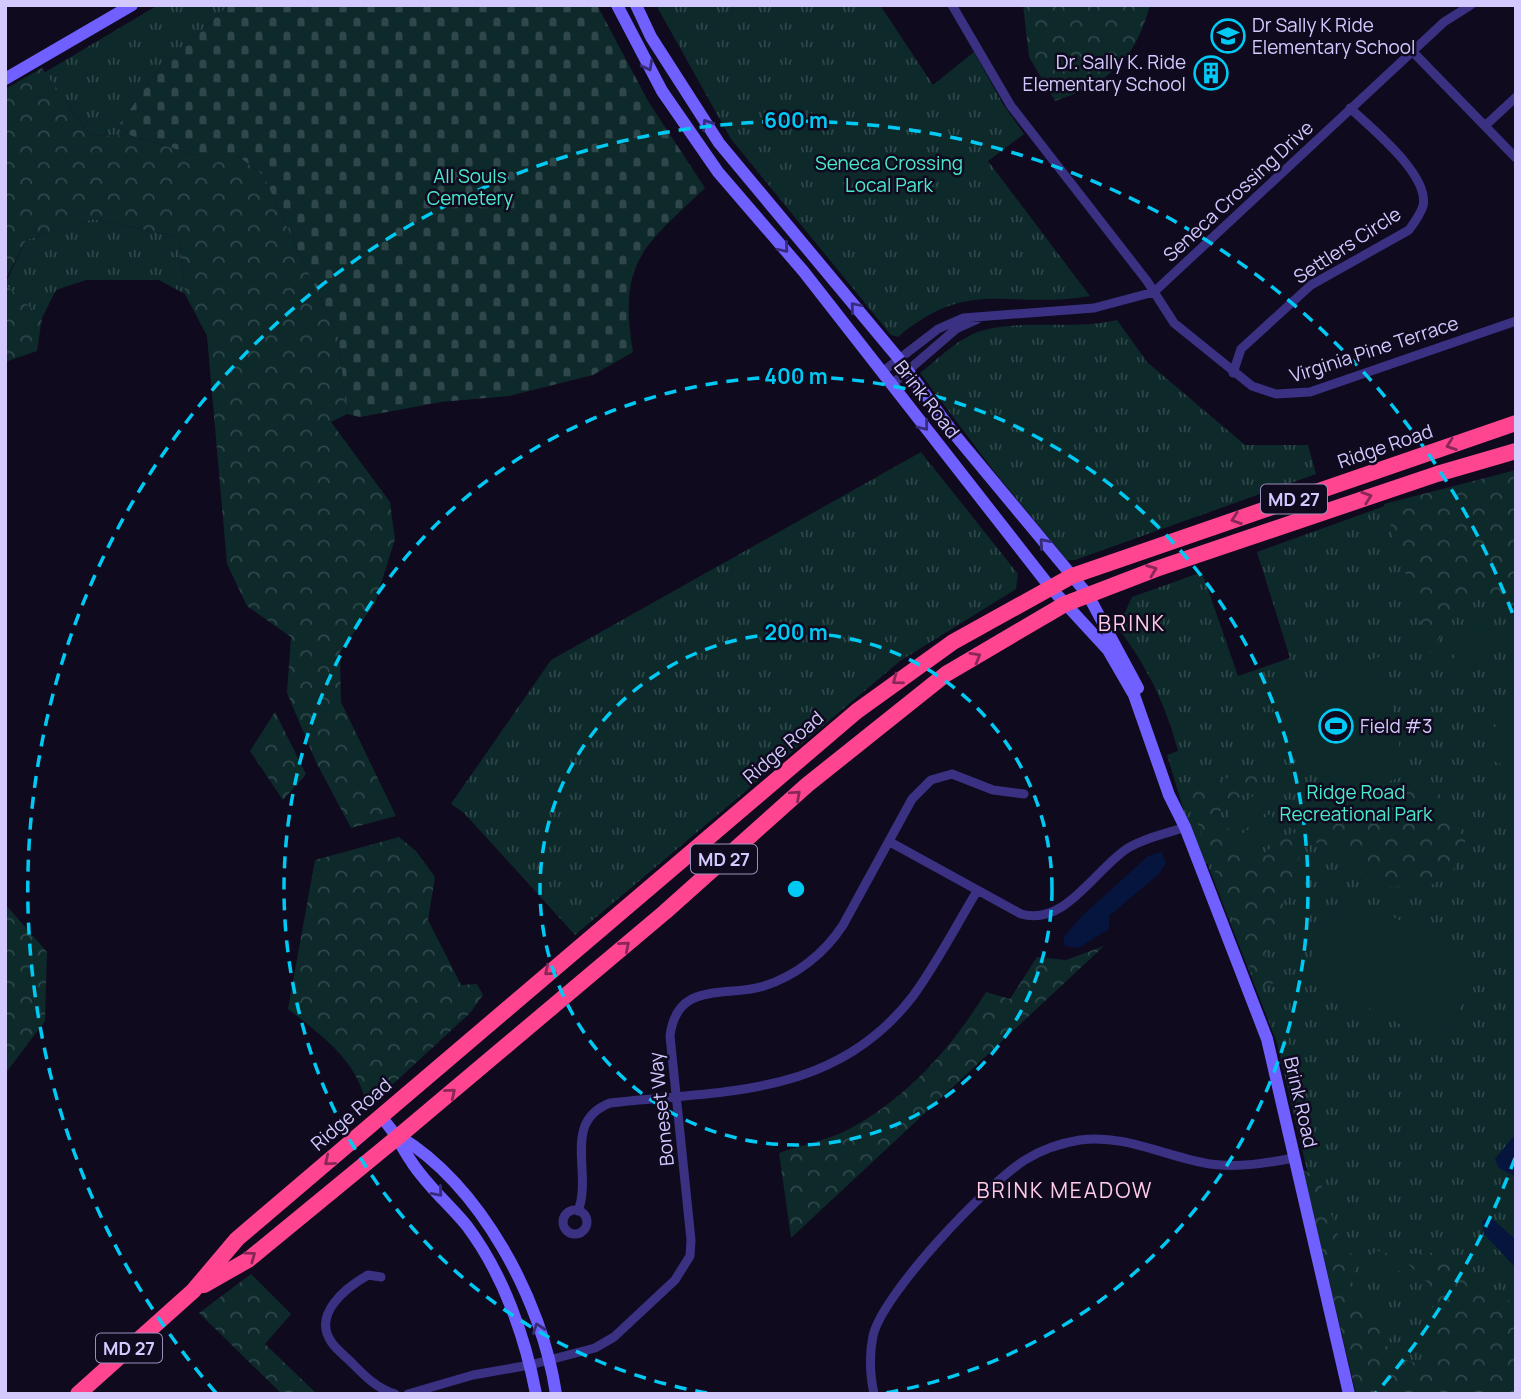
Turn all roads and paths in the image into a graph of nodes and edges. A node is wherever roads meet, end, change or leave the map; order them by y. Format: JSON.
{"nodes":[{"id":1,"x":132,"y":5,"type":"edge"},
{"id":2,"x":617,"y":5,"type":"edge"},
{"id":3,"x":636,"y":5,"type":"edge"},
{"id":4,"x":952,"y":5,"type":"edge"},
{"id":5,"x":1471,"y":5,"type":"edge"},
{"id":6,"x":1412,"y":51,"type":"junction"},
{"id":7,"x":5,"y":79,"type":"edge"},
{"id":8,"x":1516,"y":97,"type":"edge"},
{"id":9,"x":1350,"y":108,"type":"junction"},
{"id":10,"x":1486,"y":125,"type":"junction"},
{"id":11,"x":1516,"y":158,"type":"edge"},
{"id":12,"x":1154,"y":292,"type":"junction"},
{"id":13,"x":989,"y":314,"type":"junction"},
{"id":14,"x":1516,"y":321,"type":"edge"},
{"id":15,"x":899,"y":359,"type":"junction"},
{"id":16,"x":908,"y":370,"type":"junction"},
{"id":17,"x":882,"y":372,"type":"junction"},
{"id":18,"x":1233,"y":373,"type":"junction"},
{"id":19,"x":891,"y":384,"type":"junction"},
{"id":20,"x":1516,"y":423,"type":"edge"},
{"id":21,"x":1516,"y":451,"type":"edge"},
{"id":22,"x":1072,"y":576,"type":"junction"},
{"id":23,"x":1050,"y":587,"type":"junction"},
{"id":24,"x":1088,"y":595,"type":"junction"},
{"id":25,"x":1065,"y":604,"type":"junction"},
{"id":26,"x":1024,"y":794,"type":"dead end"},
{"id":27,"x":1185,"y":827,"type":"junction"},
{"id":28,"x":890,"y":842,"type":"junction"},
{"id":29,"x":977,"y":891,"type":"junction"},
{"id":30,"x":678,"y":1095,"type":"junction"},
{"id":31,"x":381,"y":1116,"type":"junction"},
{"id":32,"x":399,"y":1136,"type":"junction"},
{"id":33,"x":1294,"y":1158,"type":"junction"},
{"id":34,"x":578,"y":1211,"type":"dead end"},
{"id":35,"x":381,"y":1277,"type":"dead end"},
{"id":36,"x":192,"y":1291,"type":"junction"},
{"id":37,"x":549,"y":1361,"type":"junction"},
{"id":38,"x":530,"y":1365,"type":"junction"},
{"id":39,"x":78,"y":1394,"type":"edge"},
{"id":40,"x":395,"y":1394,"type":"edge"},
{"id":41,"x":408,"y":1394,"type":"edge"},
{"id":42,"x":536,"y":1394,"type":"edge"},
{"id":43,"x":556,"y":1394,"type":"edge"},
{"id":44,"x":874,"y":1394,"type":"edge"},
{"id":45,"x":1349,"y":1394,"type":"edge"}],
"edges":[{"from":1,"to":7,"type":"main road"},
{"from":2,"to":17,"type":"main road","name":"Brink Road","one_way":true},
{"from":15,"to":3,"type":"main road","name":"Brink Road","one_way":true},
{"from":4,"to":12,"type":"street","name":"Virginia Pine Terrace"},
{"from":5,"to":6,"type":"street","name":"Seneca Crossing Drive"},
{"from":6,"to":9,"type":"street","name":"Seneca Crossing Drive"},
{"from":6,"to":10,"type":"street"},
{"from":8,"to":10,"type":"street"},
{"from":9,"to":12,"type":"street","name":"Seneca Crossing Drive"},
{"from":9,"to":18,"type":"street","name":"Settlers Circle"},
{"from":10,"to":11,"type":"street"},
{"from":12,"to":13,"type":"street","name":"Seneca Crossing Drive"},
{"from":12,"to":18,"type":"street","name":"Virginia Pine Terrace"},
{"from":13,"to":15,"type":"street","name":"Seneca Crossing Drive"},
{"from":13,"to":16,"type":"street","name":"Seneca Crossing Drive"},
{"from":14,"to":18,"type":"street","name":"Virginia Pine Terrace"},
{"from":15,"to":16,"type":"main road","name":"Brink Road"},
{"from":15,"to":17,"type":"street","name":"Seneca Crossing Drive"},
{"from":16,"to":19,"type":"street","name":"Seneca Crossing Drive"},
{"from":22,"to":16,"type":"main road","name":"Brink Road","one_way":true},
{"from":17,"to":19,"type":"main road","name":"Brink Road"},
{"from":19,"to":23,"type":"main road","name":"Brink Road","one_way":true},
{"from":20,"to":22,"type":"highway","name":"Ridge Road","number":"MD 27","one_way":true},
{"from":24,"to":21,"type":"highway","name":"Ridge Road","number":"MD 27","one_way":true},
{"from":22,"to":23,"type":"highway","name":"Ridge Road","number":"MD 27"},
{"from":22,"to":24,"type":"main road","name":"Brink Road"},
{"from":23,"to":25,"type":"main road","name":"Brink Road"},
{"from":23,"to":31,"type":"highway","name":"Ridge Road","number":"MD 27","one_way":true},
{"from":24,"to":25,"type":"highway","name":"Ridge Road","number":"MD 27"},
{"from":24,"to":27,"type":"main road","name":"Brink Road"},
{"from":25,"to":27,"type":"main road","name":"Brink Road"},
{"from":32,"to":25,"type":"highway","name":"Ridge Road","number":"MD 27","one_way":true},
{"from":26,"to":28,"type":"street","name":"Boneset Way"},
{"from":27,"to":29,"type":"street"},
{"from":27,"to":33,"type":"main road","name":"Brink Road"},
{"from":28,"to":29,"type":"street"},
{"from":28,"to":30,"type":"street","name":"Boneset Way"},
{"from":29,"to":30,"type":"street"},
{"from":30,"to":34,"type":"street"},
{"from":30,"to":37,"type":"street","name":"Boneset Way"},
{"from":31,"to":32,"type":"main road"},
{"from":31,"to":36,"type":"highway","name":"Ridge Road","number":"MD 27","one_way":true},
{"from":36,"to":32,"type":"highway","name":"Ridge Road","number":"MD 27","one_way":true},
{"from":37,"to":32,"type":"main road","one_way":true},
{"from":32,"to":38,"type":"main road","one_way":true},
{"from":33,"to":44,"type":"street"},
{"from":33,"to":45,"type":"main road","name":"Brink Road"},
{"from":35,"to":40,"type":"street"},
{"from":36,"to":39,"type":"highway","name":"Ridge Road","number":"MD 27"},
{"from":37,"to":38,"type":"street","name":"Boneset Way"},
{"from":37,"to":43,"type":"main road"},
{"from":38,"to":41,"type":"street","name":"Boneset Way"},
{"from":38,"to":42,"type":"main road"}]}
